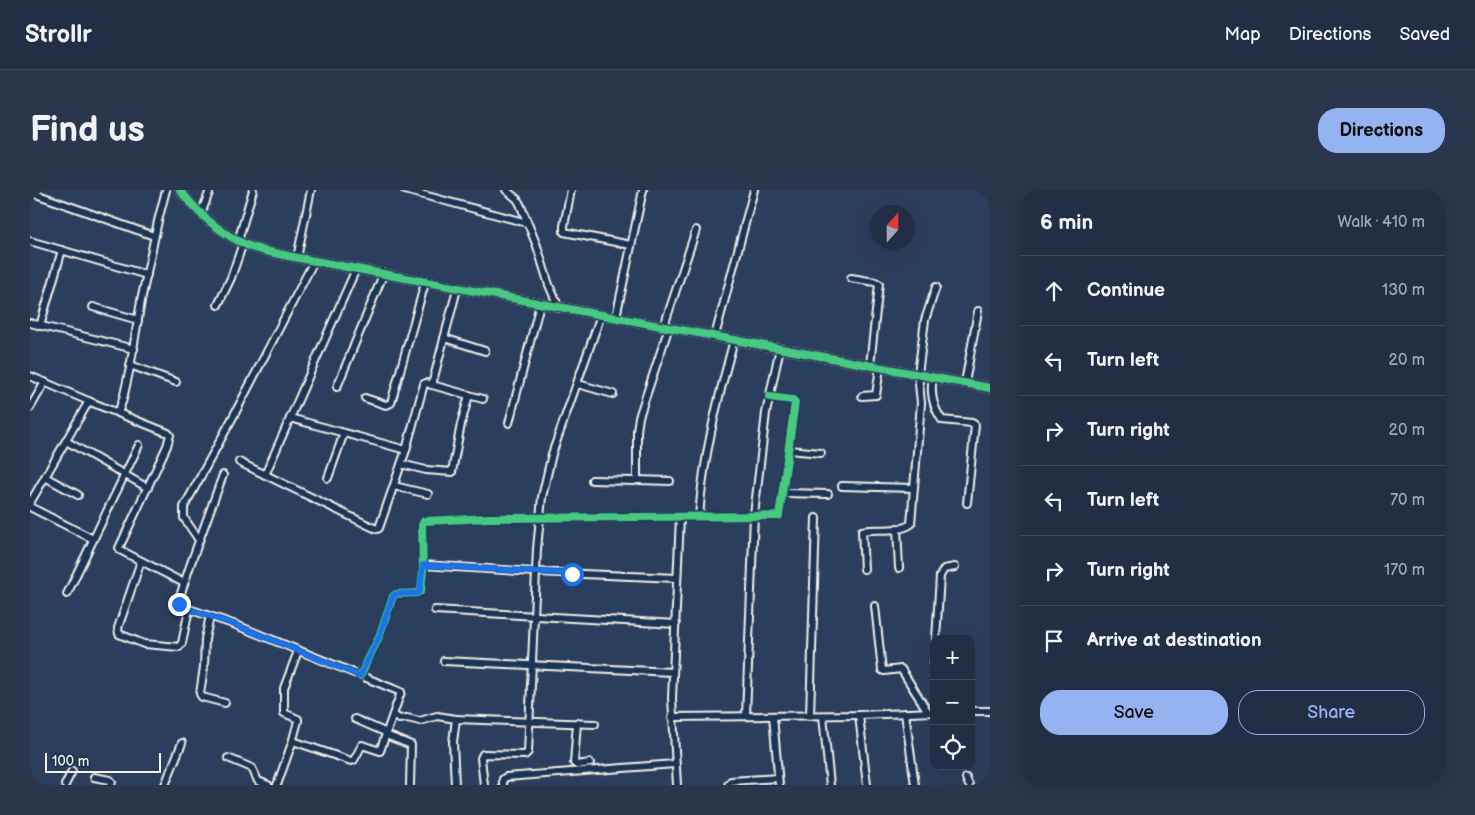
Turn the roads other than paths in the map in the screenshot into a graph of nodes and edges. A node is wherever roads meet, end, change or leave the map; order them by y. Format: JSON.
{"nodes":[{"id":1,"x":166,"y":190,"type":"edge"},
{"id":2,"x":210,"y":190,"type":"edge"},
{"id":3,"x":253,"y":190,"type":"edge"},
{"id":4,"x":311,"y":190,"type":"edge"},
{"id":5,"x":405,"y":190,"type":"edge"},
{"id":6,"x":506,"y":190,"type":"edge"},
{"id":7,"x":571,"y":190,"type":"edge"},
{"id":8,"x":643,"y":190,"type":"edge"},
{"id":9,"x":754,"y":190,"type":"edge"},
{"id":10,"x":182,"y":191,"type":"edge"},
{"id":11,"x":30,"y":192,"type":"edge"},
{"id":12,"x":425,"y":193,"type":"edge"},
{"id":13,"x":201,"y":214,"type":"junction"},
{"id":14,"x":527,"y":223,"type":"junction"},
{"id":15,"x":696,"y":230,"type":"dead end"},
{"id":16,"x":154,"y":236,"type":"junction"},
{"id":17,"x":30,"y":242,"type":"edge"},
{"id":18,"x":631,"y":245,"type":"junction"},
{"id":19,"x":240,"y":246,"type":"junction"},
{"id":20,"x":62,"y":250,"type":"junction"},
{"id":21,"x":296,"y":258,"type":"junction"},
{"id":22,"x":312,"y":265,"type":"junction"},
{"id":23,"x":354,"y":273,"type":"junction"},
{"id":24,"x":147,"y":275,"type":"junction"},
{"id":25,"x":381,"y":277,"type":"junction"},
{"id":26,"x":851,"y":278,"type":"dead end"},
{"id":27,"x":936,"y":286,"type":"dead end"},
{"id":28,"x":424,"y":287,"type":"junction"},
{"id":29,"x":456,"y":292,"type":"junction"},
{"id":30,"x":218,"y":305,"type":"dead end"},
{"id":31,"x":93,"y":307,"type":"dead end"},
{"id":32,"x":558,"y":308,"type":"junction"},
{"id":33,"x":539,"y":309,"type":"junction"},
{"id":34,"x":978,"y":311,"type":"dead end"},
{"id":35,"x":616,"y":317,"type":"junction"},
{"id":36,"x":600,"y":319,"type":"junction"},
{"id":37,"x":138,"y":320,"type":"junction"},
{"id":38,"x":30,"y":323,"type":"edge"},
{"id":39,"x":40,"y":326,"type":"junction"},
{"id":40,"x":667,"y":330,"type":"junction"},
{"id":41,"x":715,"y":336,"type":"junction"},
{"id":42,"x":444,"y":338,"type":"junction"},
{"id":43,"x":733,"y":345,"type":"junction"},
{"id":44,"x":134,"y":349,"type":"junction"},
{"id":45,"x":485,"y":351,"type":"dead end"},
{"id":46,"x":779,"y":352,"type":"junction"},
{"id":47,"x":130,"y":365,"type":"junction"},
{"id":48,"x":870,"y":365,"type":"junction"},
{"id":49,"x":879,"y":371,"type":"junction"},
{"id":50,"x":30,"y":376,"type":"edge"},
{"id":51,"x":918,"y":377,"type":"junction"},
{"id":52,"x":932,"y":380,"type":"junction"},
{"id":53,"x":44,"y":382,"type":"junction"},
{"id":54,"x":176,"y":382,"type":"dead end"},
{"id":55,"x":965,"y":383,"type":"junction"},
{"id":56,"x":578,"y":384,"type":"junction"},
{"id":57,"x":432,"y":385,"type":"junction"},
{"id":58,"x":337,"y":387,"type":"dead end"},
{"id":59,"x":990,"y":388,"type":"edge"},
{"id":60,"x":613,"y":394,"type":"dead end"},
{"id":61,"x":470,"y":395,"type":"junction"},
{"id":62,"x":862,"y":396,"type":"dead end"},
{"id":63,"x":365,"y":398,"type":"dead end"},
{"id":64,"x":770,"y":398,"type":"junction"},
{"id":65,"x":483,"y":399,"type":"dead end"},
{"id":66,"x":89,"y":401,"type":"junction"},
{"id":67,"x":30,"y":408,"type":"edge"},
{"id":68,"x":118,"y":413,"type":"junction"},
{"id":69,"x":290,"y":418,"type":"junction"},
{"id":70,"x":509,"y":423,"type":"dead end"},
{"id":71,"x":344,"y":433,"type":"junction"},
{"id":72,"x":66,"y":442,"type":"junction"},
{"id":73,"x":139,"y":445,"type":"dead end"},
{"id":74,"x":406,"y":450,"type":"junction"},
{"id":75,"x":789,"y":450,"type":"junction"},
{"id":76,"x":821,"y":453,"type":"dead end"},
{"id":77,"x":239,"y":462,"type":"dead end"},
{"id":78,"x":401,"y":464,"type":"junction"},
{"id":79,"x":125,"y":475,"type":"junction"},
{"id":80,"x":224,"y":475,"type":"dead end"},
{"id":81,"x":265,"y":475,"type":"junction"},
{"id":82,"x":45,"y":476,"type":"junction"},
{"id":83,"x":328,"y":478,"type":"dead end"},
{"id":84,"x":592,"y":480,"type":"dead end"},
{"id":85,"x":636,"y":480,"type":"junction"},
{"id":86,"x":670,"y":482,"type":"dead end"},
{"id":87,"x":394,"y":486,"type":"junction"},
{"id":88,"x":842,"y":486,"type":"dead end"},
{"id":89,"x":148,"y":488,"type":"junction"},
{"id":90,"x":913,"y":488,"type":"junction"},
{"id":91,"x":782,"y":492,"type":"junction"},
{"id":92,"x":428,"y":494,"type":"dead end"},
{"id":93,"x":828,"y":494,"type":"dead end"},
{"id":94,"x":78,"y":495,"type":"dead end"},
{"id":95,"x":30,"y":503,"type":"edge"},
{"id":96,"x":967,"y":503,"type":"dead end"},
{"id":97,"x":30,"y":507,"type":"edge"},
{"id":98,"x":754,"y":515,"type":"junction"},
{"id":99,"x":680,"y":517,"type":"junction"},
{"id":100,"x":699,"y":517,"type":"junction"},
{"id":101,"x":539,"y":518,"type":"junction"},
{"id":102,"x":816,"y":518,"type":"dead end"},
{"id":103,"x":897,"y":528,"type":"junction"},
{"id":104,"x":93,"y":540,"type":"junction"},
{"id":105,"x":199,"y":540,"type":"junction"},
{"id":106,"x":141,"y":561,"type":"junction"},
{"id":107,"x":423,"y":565,"type":"junction"},
{"id":108,"x":955,"y":567,"type":"dead end"},
{"id":109,"x":899,"y":568,"type":"dead end"},
{"id":110,"x":864,"y":569,"type":"dead end"},
{"id":111,"x":536,"y":572,"type":"junction"},
{"id":112,"x":678,"y":578,"type":"junction"},
{"id":113,"x":184,"y":582,"type":"junction"},
{"id":114,"x":67,"y":594,"type":"dead end"},
{"id":115,"x":875,"y":606,"type":"dead end"},
{"id":116,"x":189,"y":609,"type":"junction"},
{"id":117,"x":435,"y":610,"type":"dead end"},
{"id":118,"x":210,"y":616,"type":"junction"},
{"id":119,"x":535,"y":616,"type":"junction"},
{"id":120,"x":676,"y":624,"type":"junction"},
{"id":121,"x":936,"y":635,"type":"edge"},
{"id":122,"x":298,"y":651,"type":"junction"},
{"id":123,"x":444,"y":661,"type":"dead end"},
{"id":124,"x":532,"y":666,"type":"junction"},
{"id":125,"x":672,"y":672,"type":"junction"},
{"id":126,"x":360,"y":676,"type":"junction"},
{"id":127,"x":225,"y":703,"type":"dead end"},
{"id":128,"x":930,"y":711,"type":"edge"},
{"id":129,"x":975,"y":711,"type":"edge"},
{"id":130,"x":990,"y":711,"type":"edge"},
{"id":131,"x":930,"y":712,"type":"edge"},
{"id":132,"x":905,"y":713,"type":"junction"},
{"id":133,"x":394,"y":715,"type":"junction"},
{"id":134,"x":859,"y":715,"type":"junction"},
{"id":135,"x":746,"y":716,"type":"junction"},
{"id":136,"x":773,"y":716,"type":"junction"},
{"id":137,"x":810,"y":716,"type":"junction"},
{"id":138,"x":823,"y":716,"type":"junction"},
{"id":139,"x":672,"y":717,"type":"junction"},
{"id":140,"x":354,"y":719,"type":"dead end"},
{"id":141,"x":456,"y":719,"type":"junction"},
{"id":142,"x":529,"y":720,"type":"junction"},
{"id":143,"x":577,"y":723,"type":"junction"},
{"id":144,"x":595,"y":724,"type":"dead end"},
{"id":145,"x":387,"y":734,"type":"junction"},
{"id":146,"x":293,"y":741,"type":"junction"},
{"id":147,"x":182,"y":744,"type":"dead end"},
{"id":148,"x":228,"y":758,"type":"dead end"},
{"id":149,"x":590,"y":763,"type":"dead end"},
{"id":150,"x":675,"y":764,"type":"junction"},
{"id":151,"x":72,"y":771,"type":"dead end"},
{"id":152,"x":94,"y":777,"type":"dead end"},
{"id":153,"x":778,"y":782,"type":"edge"},
{"id":154,"x":65,"y":785,"type":"edge"},
{"id":155,"x":111,"y":785,"type":"edge"},
{"id":156,"x":165,"y":785,"type":"edge"},
{"id":157,"x":268,"y":785,"type":"edge"},
{"id":158,"x":277,"y":785,"type":"edge"},
{"id":159,"x":410,"y":785,"type":"edge"},
{"id":160,"x":455,"y":785,"type":"edge"},
{"id":161,"x":484,"y":785,"type":"edge"},
{"id":162,"x":503,"y":785,"type":"edge"},
{"id":163,"x":677,"y":785,"type":"edge"},
{"id":164,"x":728,"y":785,"type":"edge"},
{"id":165,"x":830,"y":785,"type":"edge"},
{"id":166,"x":866,"y":785,"type":"edge"},
{"id":167,"x":915,"y":785,"type":"edge"}],
"edges":[{"from":1,"to":16,"type":"street"},
{"from":2,"to":13,"type":"street"},
{"from":3,"to":19,"type":"street"},
{"from":4,"to":21,"type":"street"},
{"from":5,"to":12,"type":"street"},
{"from":6,"to":14,"type":"street"},
{"from":7,"to":18,"type":"street"},
{"from":8,"to":18,"type":"street"},
{"from":9,"to":41,"type":"street"},
{"from":10,"to":13,"type":"street"},
{"from":11,"to":16,"type":"street"},
{"from":12,"to":14,"type":"street"},
{"from":13,"to":19,"type":"street"},
{"from":14,"to":32,"type":"street"},
{"from":15,"to":40,"type":"street"},
{"from":16,"to":24,"type":"street"},
{"from":17,"to":20,"type":"street"},
{"from":18,"to":35,"type":"street"},
{"from":19,"to":21,"type":"street"},
{"from":19,"to":30,"type":"street"},
{"from":20,"to":24,"type":"street"},
{"from":20,"to":39,"type":"street"},
{"from":21,"to":22,"type":"street"},
{"from":22,"to":23,"type":"street"},
{"from":22,"to":105,"type":"street"},
{"from":23,"to":25,"type":"street"},
{"from":23,"to":69,"type":"street"},
{"from":24,"to":37,"type":"street"},
{"from":25,"to":28,"type":"street"},
{"from":25,"to":58,"type":"street"},
{"from":26,"to":48,"type":"street"},
{"from":27,"to":51,"type":"street"},
{"from":28,"to":29,"type":"street"},
{"from":28,"to":63,"type":"street"},
{"from":29,"to":33,"type":"street"},
{"from":29,"to":42,"type":"street"},
{"from":31,"to":37,"type":"street"},
{"from":32,"to":33,"type":"street"},
{"from":32,"to":36,"type":"street"},
{"from":33,"to":70,"type":"street"},
{"from":34,"to":55,"type":"street"},
{"from":35,"to":36,"type":"street"},
{"from":35,"to":40,"type":"street"},
{"from":36,"to":56,"type":"street"},
{"from":37,"to":44,"type":"street"},
{"from":38,"to":39,"type":"street"},
{"from":39,"to":44,"type":"street"},
{"from":40,"to":41,"type":"street"},
{"from":40,"to":85,"type":"street"},
{"from":41,"to":43,"type":"street"},
{"from":42,"to":45,"type":"street"},
{"from":42,"to":57,"type":"street"},
{"from":43,"to":46,"type":"street"},
{"from":43,"to":100,"type":"street"},
{"from":44,"to":47,"type":"street"},
{"from":46,"to":48,"type":"street"},
{"from":46,"to":64,"type":"street"},
{"from":47,"to":54,"type":"street"},
{"from":47,"to":68,"type":"street"},
{"from":48,"to":49,"type":"street"},
{"from":49,"to":51,"type":"street"},
{"from":49,"to":62,"type":"street"},
{"from":50,"to":53,"type":"street"},
{"from":51,"to":52,"type":"street"},
{"from":51,"to":90,"type":"street"},
{"from":52,"to":55,"type":"street"},
{"from":52,"to":96,"type":"street"},
{"from":53,"to":66,"type":"street"},
{"from":53,"to":67,"type":"street"},
{"from":55,"to":59,"type":"street"},
{"from":56,"to":60,"type":"street"},
{"from":56,"to":101,"type":"street"},
{"from":57,"to":61,"type":"street"},
{"from":57,"to":74,"type":"street"},
{"from":61,"to":65,"type":"street"},
{"from":61,"to":78,"type":"street"},
{"from":64,"to":75,"type":"street"},
{"from":64,"to":98,"type":"street"},
{"from":66,"to":68,"type":"street"},
{"from":66,"to":72,"type":"street"},
{"from":68,"to":89,"type":"street"},
{"from":69,"to":71,"type":"street"},
{"from":69,"to":81,"type":"street"},
{"from":71,"to":74,"type":"street"},
{"from":71,"to":83,"type":"street"},
{"from":72,"to":79,"type":"street"},
{"from":72,"to":82,"type":"street"},
{"from":73,"to":79,"type":"street"},
{"from":74,"to":78,"type":"street"},
{"from":75,"to":76,"type":"street"},
{"from":75,"to":91,"type":"street"},
{"from":77,"to":81,"type":"street"},
{"from":78,"to":87,"type":"street"},
{"from":79,"to":89,"type":"street"},
{"from":79,"to":104,"type":"street"},
{"from":80,"to":105,"type":"street"},
{"from":81,"to":87,"type":"street"},
{"from":82,"to":94,"type":"street"},
{"from":82,"to":95,"type":"street"},
{"from":84,"to":85,"type":"street"},
{"from":85,"to":86,"type":"street"},
{"from":87,"to":92,"type":"street"},
{"from":88,"to":90,"type":"street"},
{"from":89,"to":106,"type":"street"},
{"from":90,"to":103,"type":"street"},
{"from":91,"to":93,"type":"street"},
{"from":91,"to":98,"type":"street"},
{"from":97,"to":104,"type":"street"},
{"from":98,"to":100,"type":"street"},
{"from":98,"to":135,"type":"street"},
{"from":99,"to":100,"type":"street"},
{"from":99,"to":101,"type":"street"},
{"from":99,"to":112,"type":"street"},
{"from":101,"to":107,"type":"street"},
{"from":101,"to":111,"type":"street"},
{"from":102,"to":137,"type":"street"},
{"from":103,"to":109,"type":"street"},
{"from":103,"to":110,"type":"street"},
{"from":104,"to":114,"type":"street"},
{"from":105,"to":113,"type":"street"},
{"from":106,"to":113,"type":"street"},
{"from":106,"to":116,"type":"street"},
{"from":107,"to":111,"type":"street"},
{"from":107,"to":126,"type":"street"},
{"from":108,"to":121,"type":"street"},
{"from":111,"to":112,"type":"street"},
{"from":111,"to":119,"type":"street"},
{"from":112,"to":120,"type":"street"},
{"from":113,"to":116,"type":"street"},
{"from":115,"to":128,"type":"street"},
{"from":116,"to":118,"type":"street"},
{"from":117,"to":119,"type":"street"},
{"from":118,"to":122,"type":"street"},
{"from":118,"to":127,"type":"street"},
{"from":119,"to":120,"type":"street"},
{"from":119,"to":124,"type":"street"},
{"from":120,"to":125,"type":"street"},
{"from":122,"to":126,"type":"street"},
{"from":122,"to":146,"type":"street"},
{"from":123,"to":124,"type":"street"},
{"from":124,"to":125,"type":"street"},
{"from":124,"to":142,"type":"street"},
{"from":125,"to":139,"type":"street"},
{"from":126,"to":133,"type":"street"},
{"from":129,"to":130,"type":"street"},
{"from":131,"to":132,"type":"street"},
{"from":132,"to":134,"type":"street"},
{"from":132,"to":167,"type":"street"},
{"from":133,"to":141,"type":"street"},
{"from":133,"to":145,"type":"street"},
{"from":134,"to":138,"type":"street"},
{"from":134,"to":166,"type":"street"},
{"from":135,"to":136,"type":"street"},
{"from":135,"to":139,"type":"street"},
{"from":136,"to":137,"type":"street"},
{"from":136,"to":153,"type":"street"},
{"from":137,"to":138,"type":"street"},
{"from":138,"to":165,"type":"street"},
{"from":139,"to":150,"type":"street"},
{"from":140,"to":145,"type":"street"},
{"from":141,"to":142,"type":"street"},
{"from":141,"to":160,"type":"street"},
{"from":142,"to":143,"type":"street"},
{"from":142,"to":161,"type":"street"},
{"from":143,"to":144,"type":"street"},
{"from":143,"to":149,"type":"street"},
{"from":145,"to":146,"type":"street"},
{"from":145,"to":159,"type":"street"},
{"from":146,"to":158,"type":"street"},
{"from":147,"to":156,"type":"street"},
{"from":148,"to":157,"type":"street"},
{"from":150,"to":162,"type":"street"},
{"from":150,"to":163,"type":"street"},
{"from":151,"to":154,"type":"street"},
{"from":152,"to":155,"type":"street"},
{"from":153,"to":164,"type":"street"}]}
